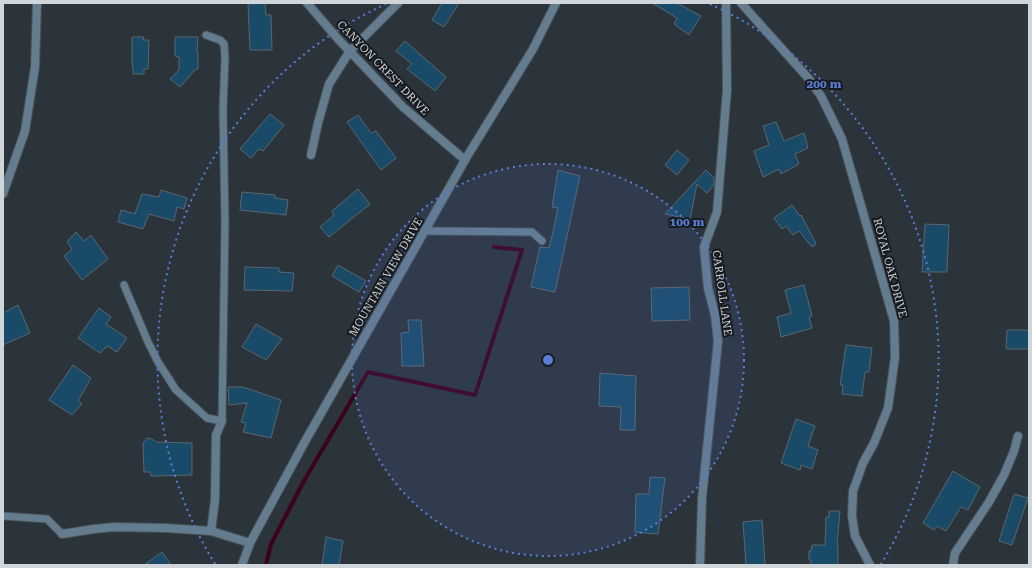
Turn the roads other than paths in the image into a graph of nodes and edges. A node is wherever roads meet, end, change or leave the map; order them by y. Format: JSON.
{"nodes":[{"id":1,"x":37,"y":3,"type":"edge"},
{"id":2,"x":307,"y":3,"type":"edge"},
{"id":3,"x":398,"y":3,"type":"edge"},
{"id":4,"x":556,"y":3,"type":"edge"},
{"id":5,"x":726,"y":3,"type":"edge"},
{"id":6,"x":741,"y":3,"type":"edge"},
{"id":7,"x":206,"y":35,"type":"dead end"},
{"id":8,"x":350,"y":51,"type":"junction"},
{"id":9,"x":311,"y":155,"type":"dead end"},
{"id":10,"x":465,"y":160,"type":"junction"},
{"id":11,"x":3,"y":194,"type":"edge"},
{"id":12,"x":425,"y":231,"type":"junction"},
{"id":13,"x":542,"y":241,"type":"dead end"},
{"id":14,"x":124,"y":285,"type":"dead end"},
{"id":15,"x":222,"y":421,"type":"junction"},
{"id":16,"x":1018,"y":436,"type":"dead end"},
{"id":17,"x":3,"y":516,"type":"edge"},
{"id":18,"x":211,"y":531,"type":"junction"},
{"id":19,"x":62,"y":534,"type":"joint"},
{"id":20,"x":250,"y":543,"type":"junction"},
{"id":21,"x":242,"y":565,"type":"edge"},
{"id":22,"x":700,"y":565,"type":"edge"},
{"id":23,"x":870,"y":565,"type":"edge"},
{"id":24,"x":953,"y":565,"type":"edge"}],
"edges":[{"from":1,"to":11,"type":"street"},
{"from":2,"to":8,"type":"street","name":"CANYON CREST DRIVE"},
{"from":3,"to":8,"type":"street"},
{"from":4,"to":10,"type":"street","name":"MOUNTAIN VIEW DRIVE"},
{"from":5,"to":22,"type":"street","name":"CARROLL LANE"},
{"from":6,"to":23,"type":"street","name":"ROYAL OAK DRIVE"},
{"from":7,"to":15,"type":"lane"},
{"from":8,"to":9,"type":"street"},
{"from":8,"to":10,"type":"street","name":"CANYON CREST DRIVE"},
{"from":10,"to":12,"type":"street","name":"MOUNTAIN VIEW DRIVE"},
{"from":12,"to":13,"type":"lane"},
{"from":12,"to":20,"type":"street","name":"MOUNTAIN VIEW DRIVE"},
{"from":14,"to":15,"type":"lane"},
{"from":15,"to":18,"type":"street"},
{"from":16,"to":24,"type":"street"},
{"from":17,"to":19,"type":"lane"},
{"from":18,"to":19,"type":"street"},
{"from":18,"to":20,"type":"street"},
{"from":20,"to":21,"type":"street","name":"MOUNTAIN VIEW DRIVE"}]}
